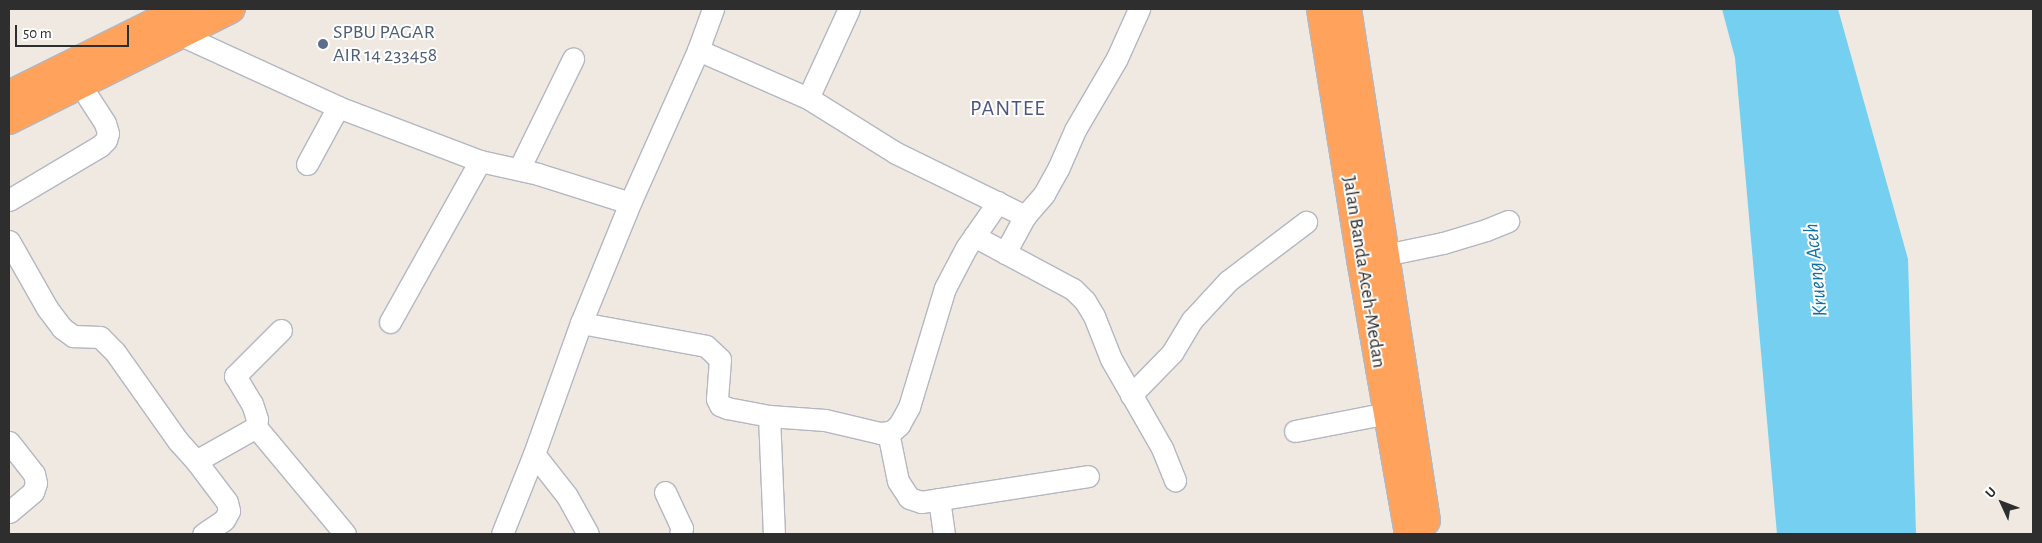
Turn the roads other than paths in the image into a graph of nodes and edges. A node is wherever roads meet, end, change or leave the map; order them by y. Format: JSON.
{"nodes":[{"id":1,"x":231,"y":9,"type":"edge"},
{"id":2,"x":713,"y":9,"type":"edge"},
{"id":3,"x":850,"y":9,"type":"edge"},
{"id":4,"x":1140,"y":9,"type":"edge"},
{"id":5,"x":1321,"y":9,"type":"edge"},
{"id":6,"x":1347,"y":9,"type":"edge"},
{"id":7,"x":182,"y":22,"type":"edge"},
{"id":8,"x":698,"y":50,"type":"junction"},
{"id":9,"x":573,"y":59,"type":"dead end"},
{"id":10,"x":74,"y":73,"type":"junction"},
{"id":11,"x":9,"y":96,"type":"edge"},
{"id":12,"x":808,"y":98,"type":"junction"},
{"id":13,"x":338,"y":107,"type":"junction"},
{"id":14,"x":9,"y":120,"type":"edge"},
{"id":15,"x":480,"y":160,"type":"junction"},
{"id":16,"x":307,"y":164,"type":"dead end"},
{"id":17,"x":519,"y":169,"type":"junction"},
{"id":18,"x":9,"y":200,"type":"edge"},
{"id":19,"x":998,"y":202,"type":"junction"},
{"id":20,"x":630,"y":203,"type":"junction"},
{"id":21,"x":1025,"y":216,"type":"junction"},
{"id":22,"x":1508,"y":221,"type":"dead end"},
{"id":23,"x":1306,"y":222,"type":"dead end"},
{"id":24,"x":974,"y":236,"type":"junction"},
{"id":25,"x":9,"y":241,"type":"edge"},
{"id":26,"x":1005,"y":252,"type":"junction"},
{"id":27,"x":1373,"y":257,"type":"junction"},
{"id":28,"x":390,"y":322,"type":"dead end"},
{"id":29,"x":581,"y":323,"type":"junction"},
{"id":30,"x":280,"y":330,"type":"dead end"},
{"id":31,"x":1131,"y":395,"type":"junction"},
{"id":32,"x":1388,"y":413,"type":"junction"},
{"id":33,"x":769,"y":416,"type":"junction"},
{"id":34,"x":256,"y":427,"type":"junction"},
{"id":35,"x":1295,"y":431,"type":"dead end"},
{"id":36,"x":888,"y":432,"type":"junction"},
{"id":37,"x":9,"y":442,"type":"edge"},
{"id":38,"x":534,"y":454,"type":"junction"},
{"id":39,"x":196,"y":462,"type":"junction"},
{"id":40,"x":1088,"y":476,"type":"dead end"},
{"id":41,"x":1174,"y":480,"type":"dead end"},
{"id":42,"x":665,"y":492,"type":"dead end"},
{"id":43,"x":939,"y":499,"type":"junction"},
{"id":44,"x":9,"y":512,"type":"edge"},
{"id":45,"x":203,"y":534,"type":"edge"},
{"id":46,"x":346,"y":534,"type":"edge"},
{"id":47,"x":502,"y":534,"type":"edge"},
{"id":48,"x":588,"y":534,"type":"edge"},
{"id":49,"x":680,"y":534,"type":"edge"},
{"id":50,"x":774,"y":534,"type":"edge"},
{"id":51,"x":944,"y":534,"type":"edge"},
{"id":52,"x":1409,"y":534,"type":"edge"},
{"id":53,"x":1428,"y":534,"type":"edge"}],
"edges":[{"from":1,"to":7,"type":"highway"},
{"from":2,"to":8,"type":"street"},
{"from":3,"to":12,"type":"street"},
{"from":4,"to":21,"type":"street"},
{"from":5,"to":27,"type":"highway","name":"Jalan Banda Aceh-Medan"},
{"from":6,"to":27,"type":"highway","name":"Jalan Banda Aceh-Medan"},
{"from":7,"to":10,"type":"highway"},
{"from":7,"to":13,"type":"street"},
{"from":8,"to":12,"type":"street"},
{"from":8,"to":20,"type":"street"},
{"from":9,"to":17,"type":"street"},
{"from":10,"to":11,"type":"highway"},
{"from":10,"to":14,"type":"highway"},
{"from":10,"to":18,"type":"street"},
{"from":12,"to":19,"type":"street"},
{"from":13,"to":15,"type":"street"},
{"from":13,"to":16,"type":"street"},
{"from":15,"to":17,"type":"street"},
{"from":15,"to":28,"type":"street"},
{"from":17,"to":20,"type":"street"},
{"from":19,"to":21,"type":"street"},
{"from":19,"to":24,"type":"street"},
{"from":20,"to":29,"type":"street"},
{"from":21,"to":26,"type":"street"},
{"from":22,"to":27,"type":"street"},
{"from":23,"to":31,"type":"street"},
{"from":24,"to":26,"type":"street"},
{"from":24,"to":36,"type":"street"},
{"from":25,"to":39,"type":"street"},
{"from":26,"to":31,"type":"street"},
{"from":27,"to":32,"type":"highway","name":"Jalan Banda Aceh-Medan"},
{"from":27,"to":53,"type":"highway","name":"Jalan Banda Aceh-Medan"},
{"from":29,"to":33,"type":"street"},
{"from":29,"to":38,"type":"street"},
{"from":30,"to":34,"type":"street"},
{"from":31,"to":41,"type":"street"},
{"from":32,"to":35,"type":"street"},
{"from":32,"to":52,"type":"highway","name":"Jalan Banda Aceh-Medan"},
{"from":33,"to":36,"type":"street"},
{"from":33,"to":50,"type":"street"},
{"from":34,"to":39,"type":"street"},
{"from":34,"to":46,"type":"street"},
{"from":36,"to":43,"type":"street"},
{"from":37,"to":44,"type":"street"},
{"from":38,"to":47,"type":"street"},
{"from":38,"to":48,"type":"street"},
{"from":39,"to":45,"type":"street"},
{"from":40,"to":43,"type":"street"},
{"from":42,"to":49,"type":"street"},
{"from":43,"to":51,"type":"street"}]}
